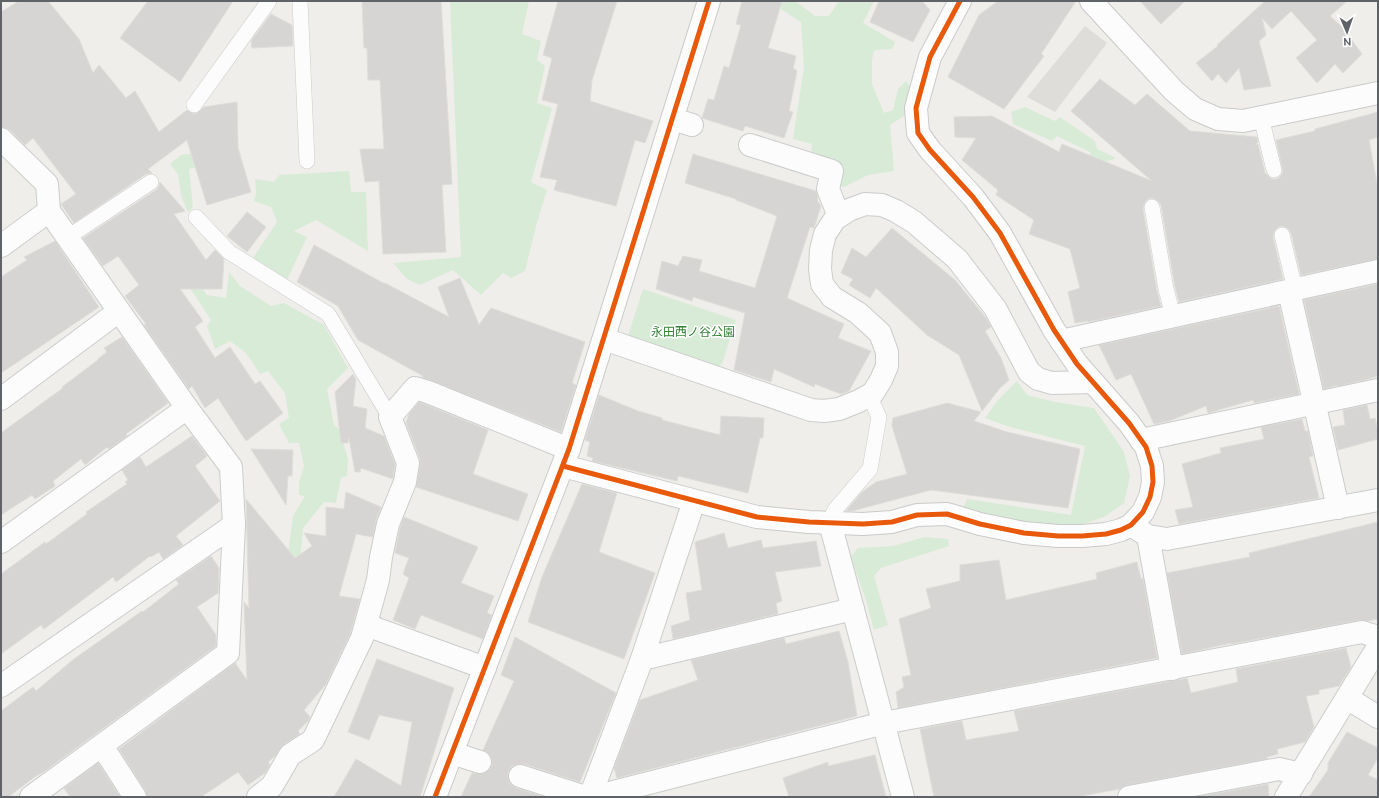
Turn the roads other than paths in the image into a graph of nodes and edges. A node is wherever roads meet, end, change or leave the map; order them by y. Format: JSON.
{"nodes":[{"id":1,"x":269,"y":1,"type":"edge"},
{"id":2,"x":300,"y":1,"type":"edge"},
{"id":3,"x":709,"y":1,"type":"edge"},
{"id":4,"x":960,"y":1,"type":"edge"},
{"id":5,"x":1091,"y":1,"type":"edge"},
{"id":6,"x":1378,"y":93,"type":"edge"},
{"id":7,"x":194,"y":105,"type":"dead end"},
{"id":8,"x":1261,"y":117,"type":"junction"},
{"id":9,"x":1,"y":139,"type":"edge"},
{"id":10,"x":750,"y":145,"type":"dead end"},
{"id":11,"x":307,"y":161,"type":"dead end"},
{"id":12,"x":1274,"y":170,"type":"dead end"},
{"id":13,"x":151,"y":182,"type":"dead end"},
{"id":14,"x":1152,"y":207,"type":"dead end"},
{"id":15,"x":49,"y":211,"type":"junction"},
{"id":16,"x":839,"y":216,"type":"junction"},
{"id":17,"x":196,"y":217,"type":"dead end"},
{"id":18,"x":1282,"y":235,"type":"dead end"},
{"id":19,"x":68,"y":237,"type":"junction"},
{"id":20,"x":1,"y":246,"type":"edge"},
{"id":21,"x":1378,"y":271,"type":"edge"},
{"id":22,"x":1292,"y":290,"type":"junction"},
{"id":23,"x":119,"y":311,"type":"junction"},
{"id":24,"x":1173,"y":316,"type":"junction"},
{"id":25,"x":604,"y":338,"type":"junction"},
{"id":26,"x":1061,"y":341,"type":"junction"},
{"id":27,"x":1093,"y":382,"type":"junction"},
{"id":28,"x":1378,"y":390,"type":"edge"},
{"id":29,"x":869,"y":395,"type":"junction"},
{"id":30,"x":1,"y":399,"type":"edge"},
{"id":31,"x":1315,"y":404,"type":"junction"},
{"id":32,"x":187,"y":408,"type":"junction"},
{"id":33,"x":390,"y":417,"type":"junction"},
{"id":34,"x":1141,"y":440,"type":"junction"},
{"id":35,"x":566,"y":457,"type":"junction"},
{"id":36,"x":1378,"y":500,"type":"edge"},
{"id":37,"x":694,"y":501,"type":"junction"},
{"id":38,"x":1338,"y":508,"type":"junction"},
{"id":39,"x":830,"y":523,"type":"junction"},
{"id":40,"x":234,"y":525,"type":"junction"},
{"id":41,"x":1139,"y":531,"type":"junction"},
{"id":42,"x":1,"y":542,"type":"edge"},
{"id":43,"x":853,"y":609,"type":"junction"},
{"id":44,"x":366,"y":625,"type":"junction"},
{"id":45,"x":1378,"y":637,"type":"edge"},
{"id":46,"x":1378,"y":647,"type":"edge"},
{"id":47,"x":642,"y":659,"type":"junction"},
{"id":48,"x":485,"y":668,"type":"junction"},
{"id":49,"x":1172,"y":669,"type":"junction"},
{"id":50,"x":1,"y":686,"type":"edge"},
{"id":51,"x":1347,"y":698,"type":"junction"},
{"id":52,"x":1378,"y":717,"type":"edge"},
{"id":53,"x":884,"y":723,"type":"junction"},
{"id":54,"x":102,"y":746,"type":"junction"},
{"id":55,"x":452,"y":753,"type":"junction"},
{"id":56,"x":480,"y":762,"type":"dead end"},
{"id":57,"x":1301,"y":774,"type":"junction"},
{"id":58,"x":520,"y":776,"type":"dead end"},
{"id":59,"x":272,"y":793,"type":"edge"},
{"id":60,"x":31,"y":797,"type":"edge"},
{"id":61,"x":135,"y":797,"type":"edge"},
{"id":62,"x":435,"y":797,"type":"edge"},
{"id":63,"x":585,"y":797,"type":"edge"},
{"id":64,"x":590,"y":797,"type":"edge"},
{"id":65,"x":594,"y":797,"type":"edge"},
{"id":66,"x":904,"y":797,"type":"edge"},
{"id":67,"x":1129,"y":797,"type":"edge"},
{"id":68,"x":1286,"y":797,"type":"edge"}],
"edges":[{"from":1,"to":7,"type":"lane"},
{"from":2,"to":11,"type":"lane"},
{"from":3,"to":25,"type":"street"},
{"from":4,"to":26,"type":"street"},
{"from":5,"to":8,"type":"street"},
{"from":6,"to":8,"type":"street"},
{"from":8,"to":12,"type":"lane"},
{"from":9,"to":15,"type":"street"},
{"from":10,"to":16,"type":"street"},
{"from":13,"to":19,"type":"lane"},
{"from":14,"to":24,"type":"lane"},
{"from":15,"to":19,"type":"street"},
{"from":15,"to":20,"type":"street"},
{"from":16,"to":27,"type":"street"},
{"from":16,"to":29,"type":"street"},
{"from":17,"to":33,"type":"lane"},
{"from":18,"to":22,"type":"lane"},
{"from":19,"to":23,"type":"street"},
{"from":21,"to":22,"type":"street"},
{"from":22,"to":24,"type":"street"},
{"from":22,"to":31,"type":"street"},
{"from":23,"to":30,"type":"street"},
{"from":23,"to":32,"type":"street"},
{"from":24,"to":26,"type":"street"},
{"from":25,"to":29,"type":"street"},
{"from":25,"to":35,"type":"street"},
{"from":26,"to":27,"type":"street"},
{"from":27,"to":34,"type":"street"},
{"from":28,"to":31,"type":"street"},
{"from":29,"to":39,"type":"lane"},
{"from":31,"to":34,"type":"street"},
{"from":31,"to":38,"type":"street"},
{"from":32,"to":40,"type":"street"},
{"from":32,"to":42,"type":"street"},
{"from":33,"to":35,"type":"street"},
{"from":33,"to":44,"type":"street"},
{"from":34,"to":41,"type":"street"},
{"from":35,"to":37,"type":"street"},
{"from":35,"to":48,"type":"street"},
{"from":36,"to":38,"type":"street"},
{"from":37,"to":39,"type":"street"},
{"from":37,"to":47,"type":"street"},
{"from":38,"to":41,"type":"street"},
{"from":39,"to":41,"type":"street"},
{"from":39,"to":43,"type":"street"},
{"from":40,"to":50,"type":"street"},
{"from":40,"to":54,"type":"street"},
{"from":41,"to":49,"type":"street"},
{"from":43,"to":47,"type":"street"},
{"from":43,"to":53,"type":"street"},
{"from":44,"to":48,"type":"street"},
{"from":44,"to":59,"type":"street"},
{"from":45,"to":49,"type":"street"},
{"from":46,"to":51,"type":"street"},
{"from":47,"to":64,"type":"street"},
{"from":48,"to":55,"type":"street"},
{"from":49,"to":53,"type":"street"},
{"from":51,"to":52,"type":"street"},
{"from":51,"to":57,"type":"street"},
{"from":53,"to":65,"type":"street"},
{"from":53,"to":66,"type":"street"},
{"from":54,"to":60,"type":"street"},
{"from":54,"to":61,"type":"street"},
{"from":55,"to":56,"type":"street"},
{"from":55,"to":62,"type":"street"},
{"from":57,"to":67,"type":"street"},
{"from":57,"to":68,"type":"street"},
{"from":58,"to":63,"type":"street"}]}
